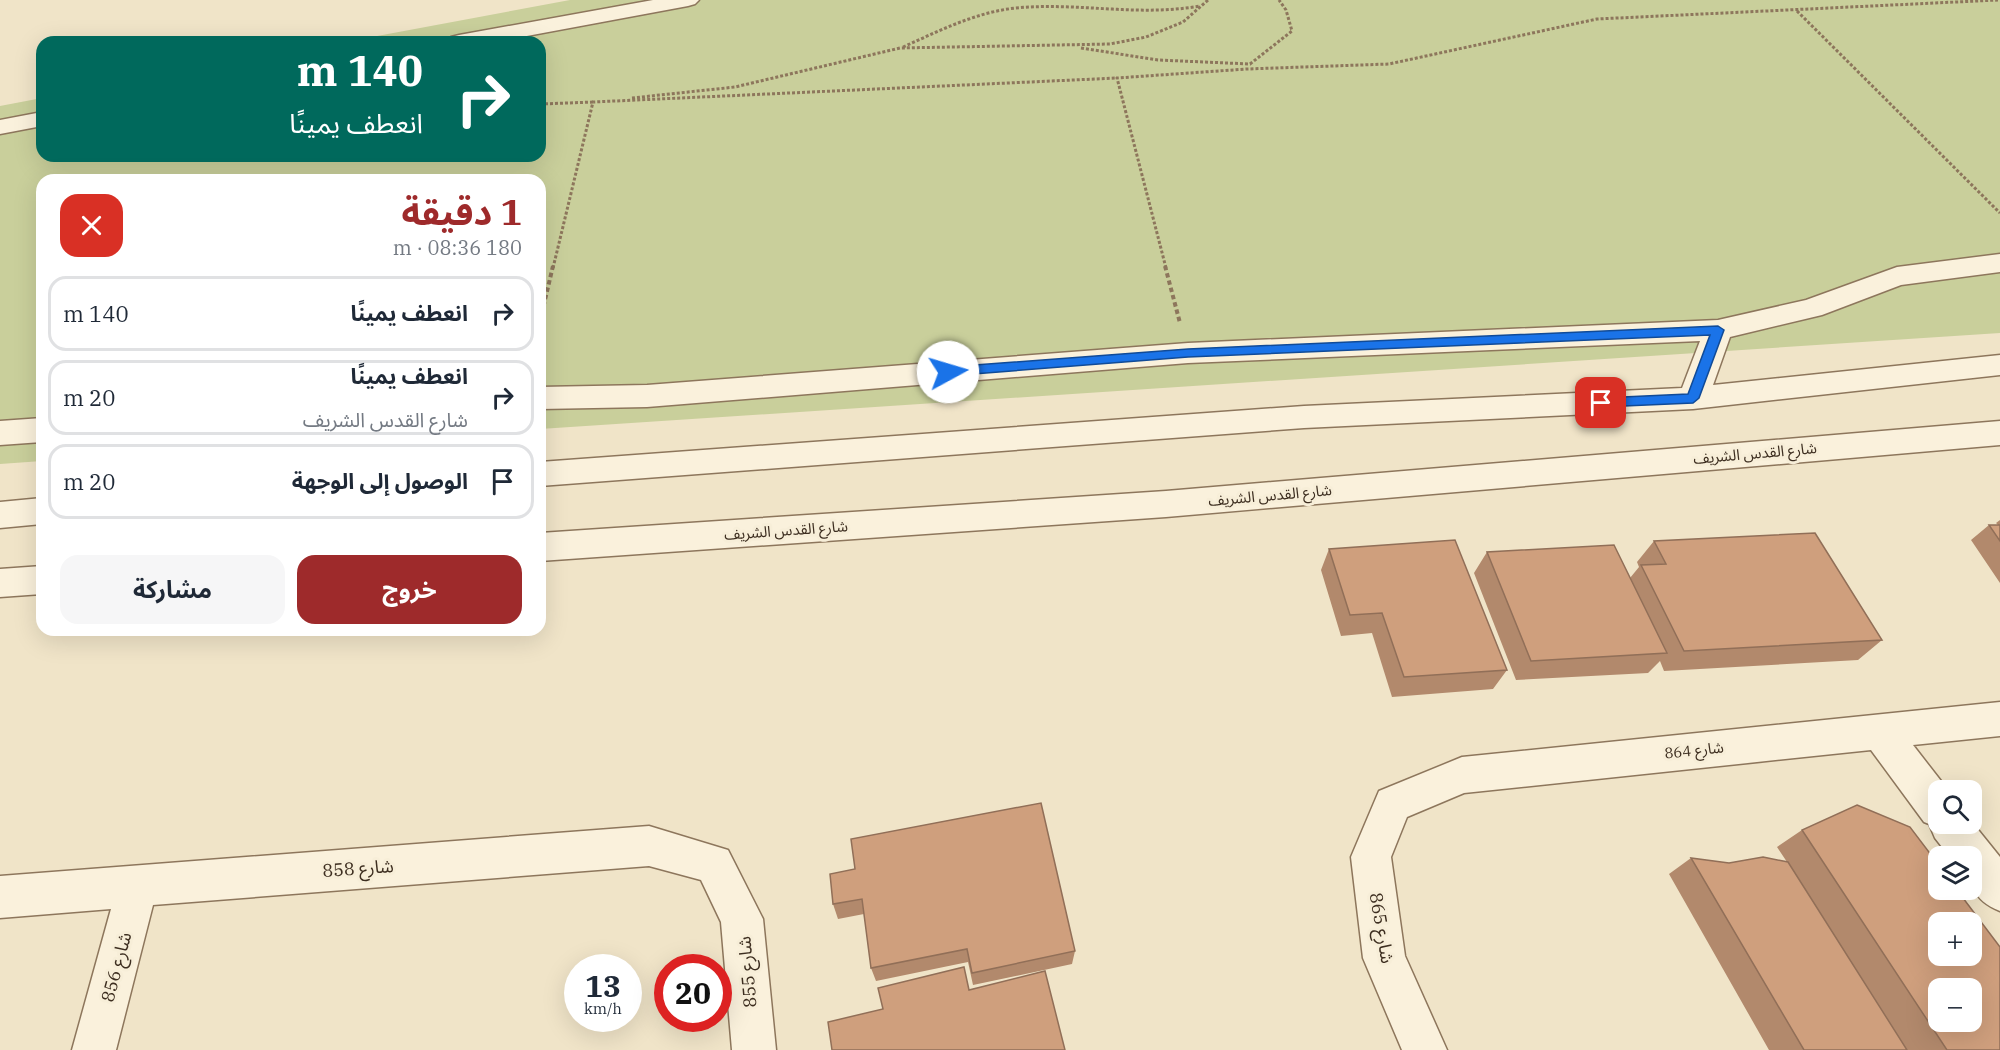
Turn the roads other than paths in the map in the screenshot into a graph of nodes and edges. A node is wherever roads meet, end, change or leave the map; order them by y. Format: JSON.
{"nodes":[{"id":1,"x":688,"y":0,"type":"edge"},
{"id":2,"x":492,"y":36,"type":"edge"},
{"id":3,"x":36,"y":120,"type":"edge"},
{"id":4,"x":0,"y":127,"type":"edge"},
{"id":5,"x":2000,"y":263,"type":"edge"},
{"id":6,"x":1718,"y":330,"type":"junction"},
{"id":7,"x":2000,"y":365,"type":"edge"},
{"id":8,"x":546,"y":398,"type":"edge"},
{"id":9,"x":1693,"y":398,"type":"junction"},
{"id":10,"x":36,"y":430,"type":"edge"},
{"id":11,"x":0,"y":433,"type":"edge"},
{"id":12,"x":2000,"y":433,"type":"edge"},
{"id":13,"x":546,"y":474,"type":"edge"},
{"id":14,"x":36,"y":512,"type":"edge"},
{"id":15,"x":0,"y":514,"type":"edge"},
{"id":16,"x":546,"y":547,"type":"edge"},
{"id":17,"x":36,"y":580,"type":"edge"},
{"id":18,"x":0,"y":583,"type":"edge"},
{"id":19,"x":2000,"y":719,"type":"edge"},
{"id":20,"x":1879,"y":730,"type":"junction"},
{"id":21,"x":1928,"y":796,"type":"edge"},
{"id":22,"x":1393,"y":804,"type":"joint"},
{"id":23,"x":1957,"y":834,"type":"edge"},
{"id":24,"x":714,"y":864,"type":"joint"},
{"id":25,"x":138,"y":885,"type":"junction"},
{"id":26,"x":2000,"y":890,"type":"edge"},
{"id":27,"x":0,"y":897,"type":"edge"},
{"id":28,"x":94,"y":1050,"type":"edge"},
{"id":29,"x":754,"y":1050,"type":"edge"},
{"id":30,"x":1425,"y":1050,"type":"edge"}],
"edges":[{"from":1,"to":2,"type":"street"},
{"from":3,"to":4,"type":"street"},
{"from":5,"to":6,"type":"street"},
{"from":6,"to":8,"type":"street"},
{"from":6,"to":9,"type":"street"},
{"from":7,"to":9,"type":"street"},
{"from":9,"to":13,"type":"street"},
{"from":10,"to":11,"type":"street"},
{"from":12,"to":16,"type":"street","name":"شارع القدس الشريف"},
{"from":14,"to":15,"type":"street"},
{"from":17,"to":18,"type":"street"},
{"from":19,"to":20,"type":"street","name":"شارع 864"},
{"from":20,"to":21,"type":"street"},
{"from":20,"to":22,"type":"street","name":"شارع 864"},
{"from":22,"to":30,"type":"street","name":"شارع 865"},
{"from":23,"to":26,"type":"street"},
{"from":24,"to":25,"type":"street","name":"شارع 858"},
{"from":24,"to":29,"type":"street","name":"شارع 855"},
{"from":25,"to":27,"type":"street","name":"شارع 858"},
{"from":25,"to":28,"type":"street","name":"شارع 856"}]}
